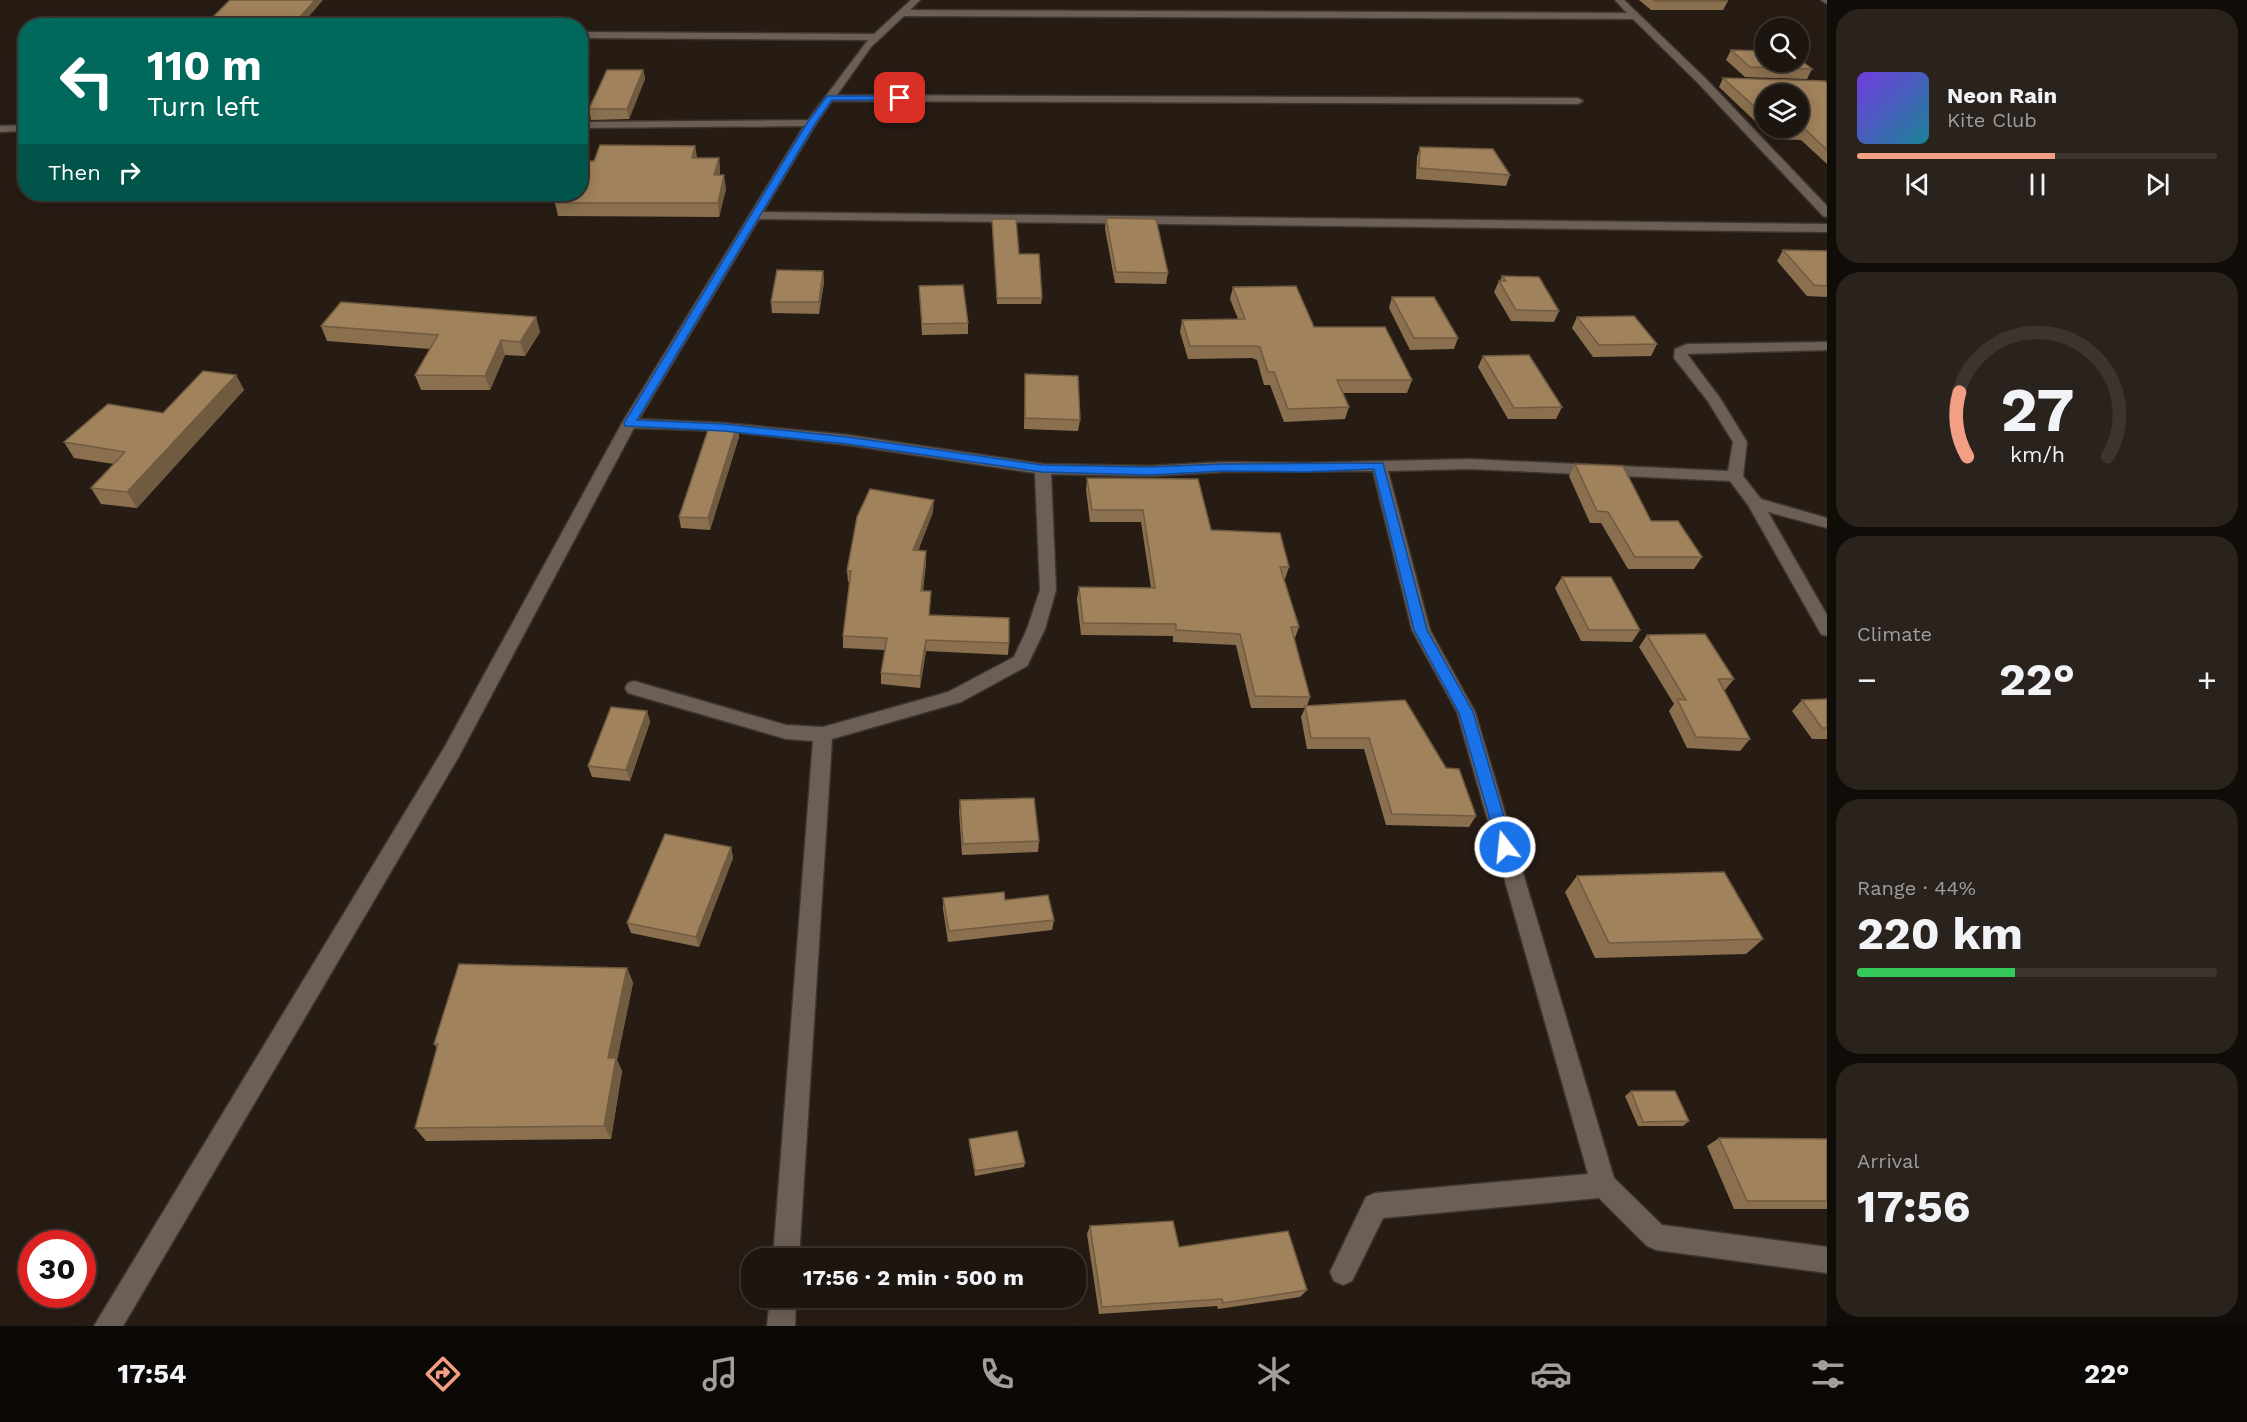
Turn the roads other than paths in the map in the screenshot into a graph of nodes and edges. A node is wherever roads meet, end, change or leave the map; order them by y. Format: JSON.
{"nodes":[{"id":1,"x":916,"y":0,"type":"edge"},
{"id":2,"x":1619,"y":0,"type":"edge"},
{"id":3,"x":902,"y":13,"type":"junction"},
{"id":4,"x":1636,"y":16,"type":"junction"},
{"id":5,"x":588,"y":35,"type":"edge"},
{"id":6,"x":876,"y":37,"type":"junction"},
{"id":7,"x":830,"y":98,"type":"junction"},
{"id":8,"x":1578,"y":101,"type":"dead end"},
{"id":9,"x":811,"y":123,"type":"junction"},
{"id":10,"x":588,"y":125,"type":"edge"},
{"id":11,"x":18,"y":128,"type":"edge"},
{"id":12,"x":0,"y":129,"type":"edge"},
{"id":13,"x":1827,"y":213,"type":"edge"},
{"id":14,"x":756,"y":215,"type":"junction"},
{"id":15,"x":1827,"y":228,"type":"edge"},
{"id":16,"x":1827,"y":346,"type":"edge"},
{"id":17,"x":629,"y":423,"type":"junction"},
{"id":18,"x":1379,"y":465,"type":"junction"},
{"id":19,"x":1042,"y":469,"type":"junction"},
{"id":20,"x":1735,"y":476,"type":"junction"},
{"id":21,"x":1755,"y":503,"type":"junction"},
{"id":22,"x":1827,"y":523,"type":"edge"},
{"id":23,"x":1827,"y":630,"type":"edge"},
{"id":24,"x":634,"y":688,"type":"dead end"},
{"id":25,"x":823,"y":734,"type":"junction"},
{"id":26,"x":1604,"y":1185,"type":"junction"},
{"id":27,"x":787,"y":1248,"type":"edge"},
{"id":28,"x":1827,"y":1260,"type":"edge"},
{"id":29,"x":1343,"y":1272,"type":"dead end"},
{"id":30,"x":782,"y":1308,"type":"edge"},
{"id":31,"x":108,"y":1326,"type":"edge"},
{"id":32,"x":781,"y":1326,"type":"edge"}],
"edges":[{"from":1,"to":3,"type":"street"},
{"from":2,"to":4,"type":"street"},
{"from":3,"to":4,"type":"street"},
{"from":3,"to":6,"type":"street"},
{"from":4,"to":13,"type":"street"},
{"from":5,"to":6,"type":"street"},
{"from":6,"to":7,"type":"street"},
{"from":7,"to":8,"type":"street"},
{"from":7,"to":9,"type":"street"},
{"from":9,"to":10,"type":"street"},
{"from":9,"to":14,"type":"street"},
{"from":11,"to":12,"type":"street"},
{"from":14,"to":15,"type":"street"},
{"from":14,"to":17,"type":"street"},
{"from":16,"to":20,"type":"street"},
{"from":17,"to":19,"type":"street"},
{"from":17,"to":31,"type":"street"},
{"from":18,"to":19,"type":"street"},
{"from":18,"to":20,"type":"street"},
{"from":18,"to":26,"type":"street"},
{"from":19,"to":25,"type":"street"},
{"from":20,"to":21,"type":"street"},
{"from":21,"to":22,"type":"street"},
{"from":21,"to":23,"type":"street"},
{"from":24,"to":25,"type":"street"},
{"from":25,"to":27,"type":"street"},
{"from":26,"to":28,"type":"street"},
{"from":26,"to":29,"type":"street"},
{"from":30,"to":32,"type":"street"}]}
